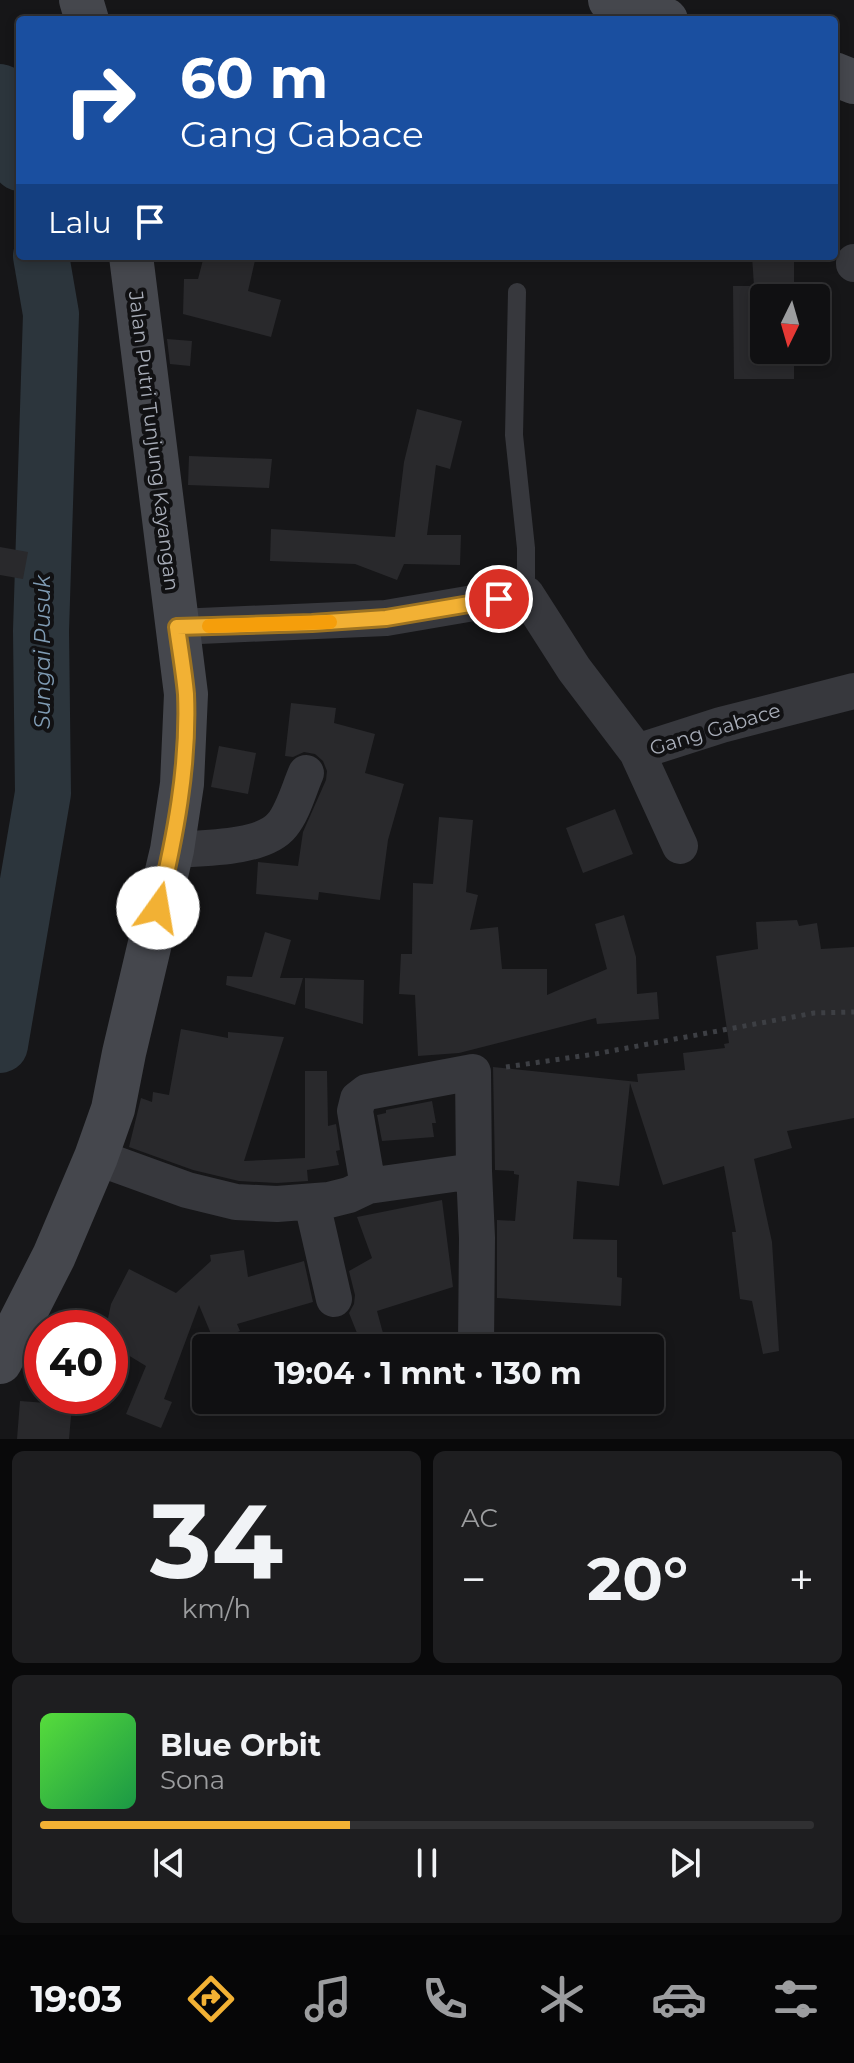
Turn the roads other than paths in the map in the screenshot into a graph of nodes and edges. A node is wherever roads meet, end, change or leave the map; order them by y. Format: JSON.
{"nodes":[{"id":1,"x":610,"y":0,"type":"edge"},
{"id":2,"x":655,"y":16,"type":"edge"},
{"id":3,"x":131,"y":260,"type":"edge"},
{"id":4,"x":517,"y":292,"type":"dead end"},
{"id":5,"x":526,"y":594,"type":"junction"},
{"id":6,"x":177,"y":627,"type":"junction"},
{"id":7,"x":854,"y":691,"type":"edge"},
{"id":8,"x":637,"y":752,"type":"junction"},
{"id":9,"x":306,"y":773,"type":"dead end"},
{"id":10,"x":680,"y":846,"type":"dead end"},
{"id":11,"x":172,"y":850,"type":"junction"},
{"id":12,"x":96,"y":1157,"type":"junction"},
{"id":13,"x":474,"y":1171,"type":"junction"},
{"id":14,"x":368,"y":1186,"type":"junction"},
{"id":15,"x":312,"y":1203,"type":"junction"},
{"id":16,"x":334,"y":1299,"type":"dead end"},
{"id":17,"x":476,"y":1334,"type":"edge"},
{"id":18,"x":0,"y":1362,"type":"edge"}],
"edges":[{"from":1,"to":2,"type":"street"},
{"from":3,"to":6,"type":"street","name":"Jalan Putri Tunjung Kayangan"},
{"from":4,"to":5,"type":"lane"},
{"from":5,"to":6,"type":"street"},
{"from":5,"to":8,"type":"street","name":"Gang Gabace"},
{"from":6,"to":11,"type":"street","name":"Jalan Putri Tunjung Kayangan"},
{"from":7,"to":8,"type":"street","name":"Gang Gabace"},
{"from":8,"to":10,"type":"street"},
{"from":9,"to":11,"type":"street"},
{"from":11,"to":12,"type":"street","name":"Jalan Putri Tunjung Kayangan"},
{"from":12,"to":15,"type":"street"},
{"from":12,"to":18,"type":"street","name":"Jalan Putri Tunjung Kayangan"},
{"from":13,"to":14,"type":"street"},
{"from":13,"to":14,"type":"street"},
{"from":13,"to":17,"type":"street"},
{"from":14,"to":15,"type":"street"},
{"from":15,"to":16,"type":"street"}]}
